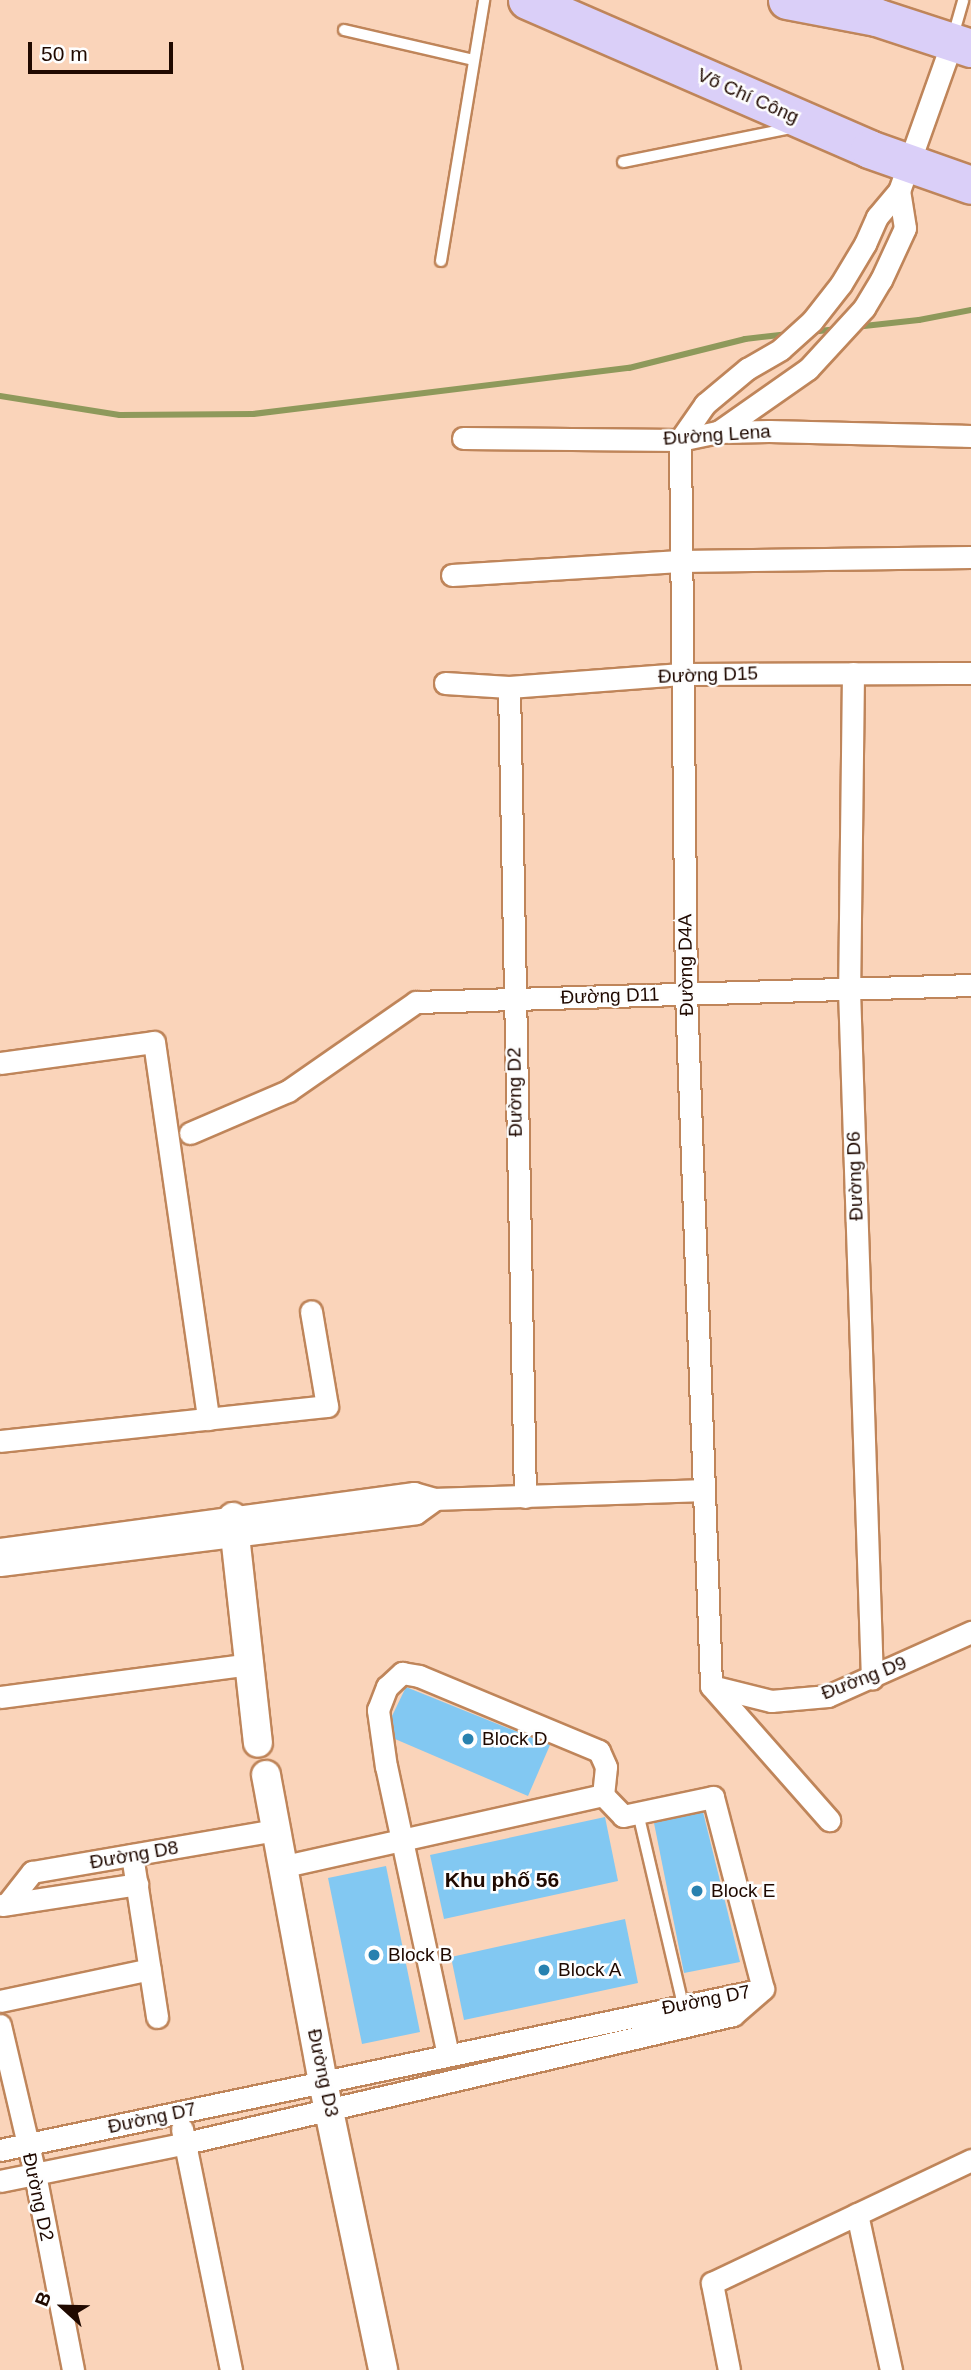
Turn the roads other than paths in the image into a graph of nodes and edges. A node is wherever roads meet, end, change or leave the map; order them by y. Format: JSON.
{"nodes":[{"id":1,"x":484,"y":0,"type":"edge"},
{"id":2,"x":527,"y":0,"type":"edge"},
{"id":3,"x":787,"y":0,"type":"edge"},
{"id":4,"x":963,"y":0,"type":"edge"},
{"id":5,"x":871,"y":8,"type":"edge"},
{"id":6,"x":344,"y":30,"type":"dead end"},
{"id":7,"x":961,"y":45,"type":"edge"},
{"id":8,"x":474,"y":60,"type":"junction"},
{"id":9,"x":811,"y":124,"type":"junction"},
{"id":10,"x":623,"y":162,"type":"dead end"},
{"id":11,"x":903,"y":177,"type":"junction"},
{"id":12,"x":971,"y":185,"type":"edge"},
{"id":13,"x":865,"y":244,"type":"junction"},
{"id":14,"x":895,"y":255,"type":"junction"},
{"id":15,"x":441,"y":261,"type":"dead end"},
{"id":16,"x":718,"y":432,"type":"junction"},
{"id":17,"x":971,"y":436,"type":"edge"},
{"id":18,"x":463,"y":438,"type":"dead end"},
{"id":19,"x":680,"y":440,"type":"junction"},
{"id":20,"x":971,"y":557,"type":"edge"},
{"id":21,"x":680,"y":561,"type":"junction"},
{"id":22,"x":453,"y":575,"type":"dead end"},
{"id":23,"x":853,"y":673,"type":"junction"},
{"id":24,"x":971,"y":673,"type":"edge"},
{"id":25,"x":682,"y":674,"type":"junction"},
{"id":26,"x":445,"y":683,"type":"dead end"},
{"id":27,"x":509,"y":687,"type":"junction"},
{"id":28,"x":971,"y":985,"type":"edge"},
{"id":29,"x":849,"y":990,"type":"junction"},
{"id":30,"x":686,"y":993,"type":"junction"},
{"id":31,"x":513,"y":999,"type":"junction"},
{"id":32,"x":0,"y":1063,"type":"edge"},
{"id":33,"x":191,"y":1133,"type":"dead end"},
{"id":34,"x":311,"y":1311,"type":"dead end"},
{"id":35,"x":208,"y":1419,"type":"junction"},
{"id":36,"x":0,"y":1441,"type":"edge"},
{"id":37,"x":703,"y":1490,"type":"junction"},
{"id":38,"x":525,"y":1497,"type":"junction"},
{"id":39,"x":234,"y":1525,"type":"junction"},
{"id":40,"x":0,"y":1549,"type":"edge"},
{"id":41,"x":0,"y":1566,"type":"edge"},
{"id":42,"x":971,"y":1632,"type":"edge"},
{"id":43,"x":249,"y":1664,"type":"junction"},
{"id":44,"x":872,"y":1679,"type":"junction"},
{"id":45,"x":711,"y":1686,"type":"junction"},
{"id":46,"x":0,"y":1698,"type":"edge"},
{"id":47,"x":258,"y":1743,"type":"dead end"},
{"id":48,"x":266,"y":1775,"type":"dead end"},
{"id":49,"x":604,"y":1795,"type":"junction"},
{"id":50,"x":638,"y":1813,"type":"junction"},
{"id":51,"x":829,"y":1820,"type":"dead end"},
{"id":52,"x":276,"y":1830,"type":"junction"},
{"id":53,"x":401,"y":1839,"type":"junction"},
{"id":54,"x":132,"y":1855,"type":"junction"},
{"id":55,"x":285,"y":1866,"type":"junction"},
{"id":56,"x":136,"y":1884,"type":"junction"},
{"id":57,"x":4,"y":1904,"type":"edge"},
{"id":58,"x":150,"y":1969,"type":"junction"},
{"id":59,"x":762,"y":1989,"type":"junction"},
{"id":60,"x":0,"y":2001,"type":"edge"},
{"id":61,"x":683,"y":2005,"type":"junction"},
{"id":62,"x":157,"y":2017,"type":"dead end"},
{"id":63,"x":0,"y":2025,"type":"edge"},
{"id":64,"x":448,"y":2055,"type":"junction"},
{"id":65,"x":327,"y":2095,"type":"junction"},
{"id":66,"x":178,"y":2113,"type":"junction"},
{"id":67,"x":186,"y":2143,"type":"junction"},
{"id":68,"x":27,"y":2145,"type":"junction"},
{"id":69,"x":0,"y":2150,"type":"edge"},
{"id":70,"x":971,"y":2160,"type":"edge"},
{"id":71,"x":35,"y":2174,"type":"junction"},
{"id":72,"x":0,"y":2181,"type":"edge"},
{"id":73,"x":857,"y":2214,"type":"junction"},
{"id":74,"x":73,"y":2370,"type":"edge"},
{"id":75,"x":232,"y":2370,"type":"edge"},
{"id":76,"x":383,"y":2370,"type":"edge"},
{"id":77,"x":729,"y":2370,"type":"edge"},
{"id":78,"x":891,"y":2370,"type":"edge"}],
"edges":[{"from":1,"to":8,"type":"lane"},
{"from":2,"to":9,"type":"highway","name":"Võ Chí Công"},
{"from":3,"to":5,"type":"highway"},
{"from":4,"to":7,"type":"lane"},
{"from":5,"to":7,"type":"highway"},
{"from":6,"to":8,"type":"lane"},
{"from":7,"to":11,"type":"street"},
{"from":8,"to":15,"type":"lane"},
{"from":9,"to":10,"type":"lane"},
{"from":9,"to":11,"type":"highway","name":"Võ Chí Công"},
{"from":11,"to":12,"type":"highway","name":"Võ Chí Công"},
{"from":11,"to":13,"type":"street"},
{"from":11,"to":14,"type":"street"},
{"from":13,"to":14,"type":"street"},
{"from":13,"to":19,"type":"street"},
{"from":14,"to":16,"type":"street"},
{"from":16,"to":17,"type":"street","name":"Đường Lena"},
{"from":16,"to":19,"type":"street","name":"Đường Lena"},
{"from":18,"to":19,"type":"street","name":"Đường Lena"},
{"from":19,"to":21,"type":"street","name":"Đường D4A"},
{"from":20,"to":21,"type":"street"},
{"from":21,"to":22,"type":"street"},
{"from":21,"to":25,"type":"street","name":"Đường D4A"},
{"from":23,"to":24,"type":"street","name":"Đường D15"},
{"from":23,"to":25,"type":"street","name":"Đường D15"},
{"from":23,"to":29,"type":"street","name":"Đường D6"},
{"from":25,"to":27,"type":"street","name":"Đường D15"},
{"from":25,"to":30,"type":"street","name":"Đường D4A"},
{"from":26,"to":27,"type":"street","name":"Đường D15"},
{"from":27,"to":31,"type":"street","name":"Đường D2"},
{"from":28,"to":29,"type":"street","name":"Đường D11"},
{"from":29,"to":30,"type":"street","name":"Đường D11"},
{"from":29,"to":44,"type":"street","name":"Đường D6"},
{"from":30,"to":31,"type":"street","name":"Đường D11"},
{"from":30,"to":37,"type":"street","name":"Đường D4A"},
{"from":31,"to":33,"type":"street","name":"Đường D11"},
{"from":31,"to":38,"type":"street","name":"Đường D2"},
{"from":32,"to":35,"type":"street"},
{"from":34,"to":35,"type":"street"},
{"from":35,"to":36,"type":"street"},
{"from":37,"to":38,"type":"street"},
{"from":37,"to":45,"type":"street","name":"Đường D4A"},
{"from":38,"to":39,"type":"street"},
{"from":39,"to":40,"type":"street"},
{"from":39,"to":41,"type":"street"},
{"from":39,"to":43,"type":"street"},
{"from":42,"to":44,"type":"street","name":"Đường D9"},
{"from":43,"to":46,"type":"street"},
{"from":43,"to":47,"type":"street"},
{"from":44,"to":45,"type":"street","name":"Đường D9"},
{"from":45,"to":51,"type":"street"},
{"from":48,"to":52,"type":"street","name":"Đường D3"},
{"from":49,"to":50,"type":"street"},
{"from":49,"to":53,"type":"street"},
{"from":49,"to":53,"type":"street"},
{"from":50,"to":59,"type":"street"},
{"from":50,"to":61,"type":"lane"},
{"from":52,"to":54,"type":"street","name":"Đường D8"},
{"from":52,"to":55,"type":"street","name":"Đường D3"},
{"from":53,"to":55,"type":"street"},
{"from":53,"to":64,"type":"street"},
{"from":54,"to":56,"type":"street"},
{"from":54,"to":57,"type":"street","name":"Đường D8"},
{"from":55,"to":65,"type":"street","name":"Đường D3"},
{"from":56,"to":57,"type":"street","name":"Đường D8"},
{"from":56,"to":58,"type":"street"},
{"from":58,"to":60,"type":"street"},
{"from":58,"to":62,"type":"street"},
{"from":59,"to":61,"type":"street","name":"Đường D7"},
{"from":59,"to":65,"type":"street","name":"Đường D7"},
{"from":61,"to":64,"type":"street","name":"Đường D7"},
{"from":63,"to":68,"type":"street","name":"Đường D2"},
{"from":64,"to":65,"type":"street","name":"Đường D7"},
{"from":65,"to":66,"type":"street","name":"Đường D7"},
{"from":65,"to":67,"type":"street","name":"Đường D7"},
{"from":65,"to":76,"type":"street","name":"Đường D3"},
{"from":66,"to":67,"type":"street"},
{"from":66,"to":68,"type":"street","name":"Đường D7"},
{"from":67,"to":71,"type":"street","name":"Đường D7"},
{"from":67,"to":75,"type":"street"},
{"from":68,"to":69,"type":"street","name":"Đường D7"},
{"from":68,"to":71,"type":"street","name":"Đường D2"},
{"from":70,"to":73,"type":"street"},
{"from":71,"to":72,"type":"street","name":"Đường D7"},
{"from":71,"to":74,"type":"street","name":"Đường D2"},
{"from":73,"to":77,"type":"street"},
{"from":73,"to":78,"type":"street"}]}
